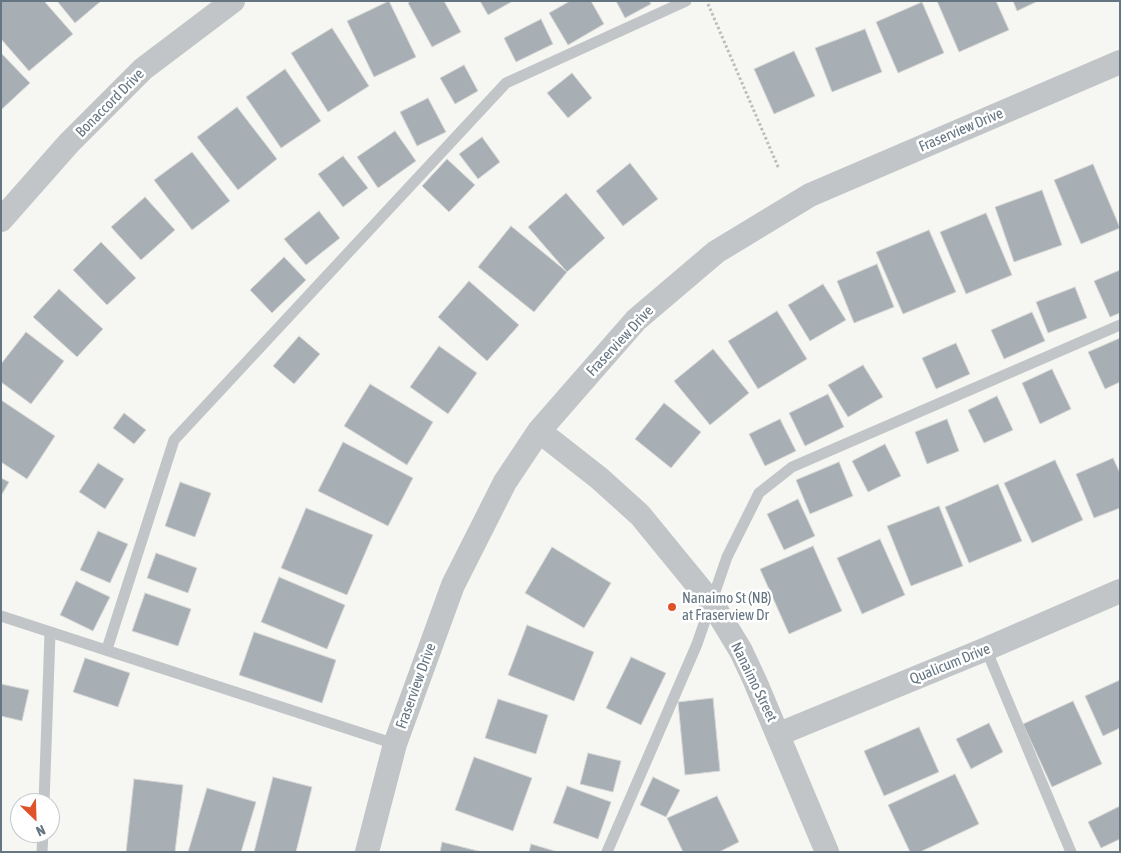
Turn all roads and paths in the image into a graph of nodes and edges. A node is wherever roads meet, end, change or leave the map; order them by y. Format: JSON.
{"nodes":[{"id":1,"x":233,"y":1,"type":"edge"},
{"id":2,"x":706,"y":1,"type":"edge"},
{"id":3,"x":681,"y":2,"type":"edge"},
{"id":4,"x":1120,"y":62,"type":"edge"},
{"id":5,"x":779,"y":169,"type":"dead end"},
{"id":6,"x":1,"y":220,"type":"edge"},
{"id":7,"x":1120,"y":325,"type":"edge"},
{"id":8,"x":539,"y":431,"type":"junction"},
{"id":9,"x":1120,"y":591,"type":"edge"},
{"id":10,"x":712,"y":603,"type":"junction"},
{"id":11,"x":1,"y":616,"type":"edge"},
{"id":12,"x":50,"y":633,"type":"junction"},
{"id":13,"x":108,"y":650,"type":"junction"},
{"id":14,"x":986,"y":650,"type":"junction"},
{"id":15,"x":779,"y":734,"type":"junction"},
{"id":16,"x":395,"y":744,"type":"junction"},
{"id":17,"x":44,"y":793,"type":"edge"},
{"id":18,"x":367,"y":852,"type":"edge"},
{"id":19,"x":607,"y":852,"type":"edge"},
{"id":20,"x":827,"y":852,"type":"edge"},
{"id":21,"x":1071,"y":852,"type":"edge"}],
"edges":[{"from":1,"to":6,"type":"street","name":"Bonaccord Drive"},
{"from":2,"to":5,"type":"path"},
{"from":3,"to":13,"type":"lane"},
{"from":4,"to":8,"type":"street","name":"Fraserview Drive"},
{"from":7,"to":10,"type":"lane"},
{"from":8,"to":10,"type":"street","name":"Nanaimo Street"},
{"from":8,"to":16,"type":"street","name":"Fraserview Drive"},
{"from":9,"to":14,"type":"street","name":"Qualicum Drive"},
{"from":10,"to":15,"type":"street","name":"Nanaimo Street"},
{"from":10,"to":19,"type":"lane"},
{"from":11,"to":12,"type":"lane"},
{"from":12,"to":13,"type":"lane"},
{"from":12,"to":17,"type":"lane"},
{"from":13,"to":16,"type":"lane"},
{"from":14,"to":15,"type":"street","name":"Qualicum Drive"},
{"from":14,"to":21,"type":"lane"},
{"from":15,"to":20,"type":"street","name":"Nanaimo Street"},
{"from":16,"to":18,"type":"street","name":"Fraserview Drive"}]}
